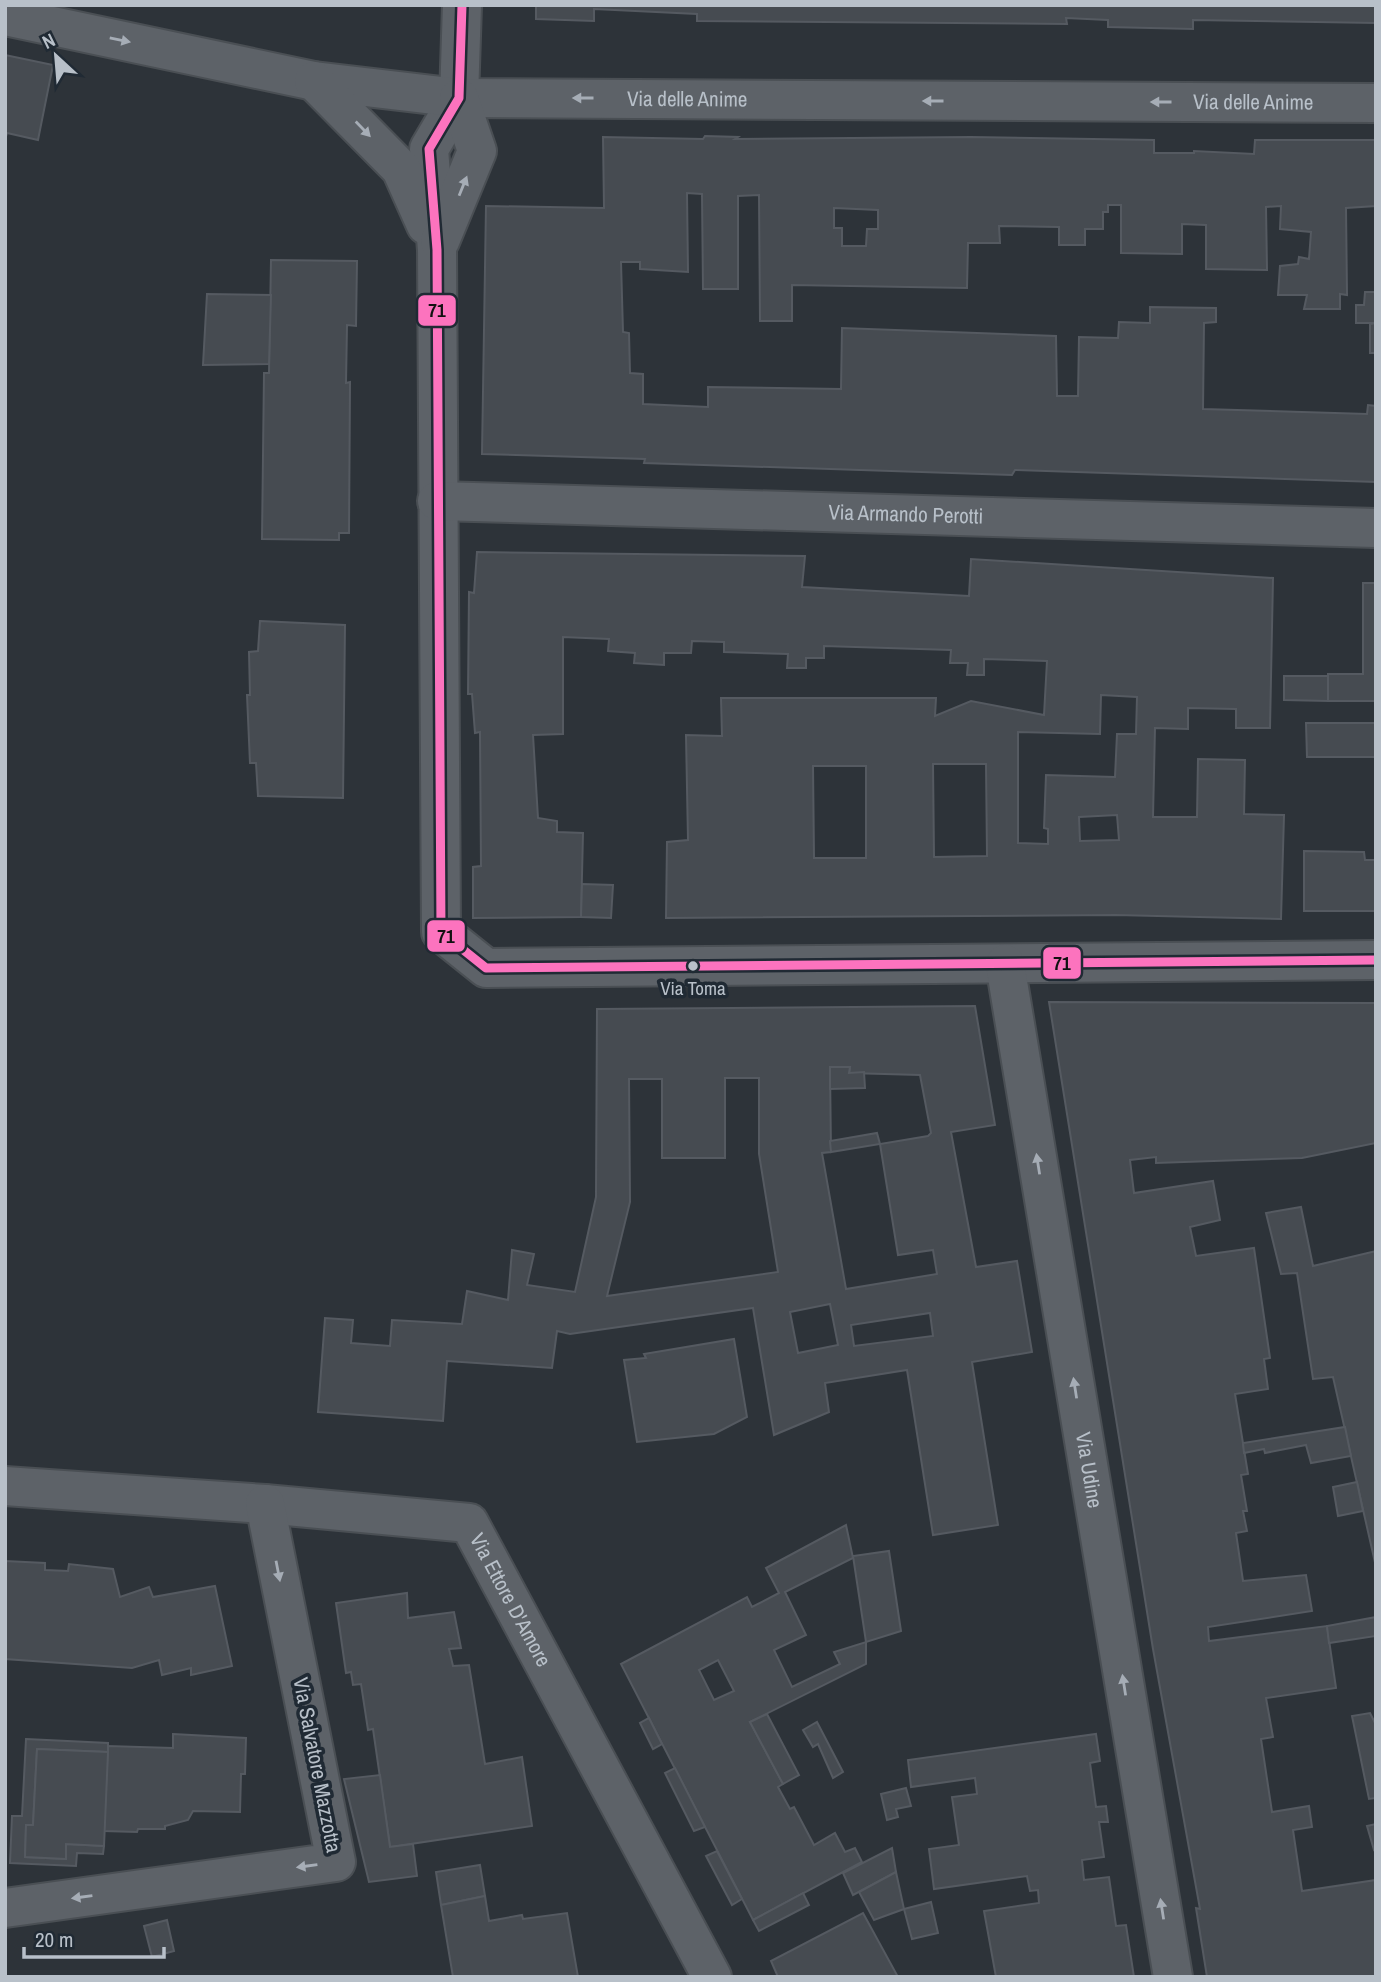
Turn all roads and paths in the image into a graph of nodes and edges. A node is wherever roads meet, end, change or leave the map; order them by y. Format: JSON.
{"nodes":[{"id":1,"x":462,"y":5,"type":"edge"},
{"id":2,"x":5,"y":16,"type":"edge"},
{"id":3,"x":314,"y":80,"type":"junction"},
{"id":4,"x":459,"y":98,"type":"junction"},
{"id":5,"x":1376,"y":103,"type":"edge"},
{"id":6,"x":437,"y":250,"type":"junction"},
{"id":7,"x":437,"y":501,"type":"junction"},
{"id":8,"x":1376,"y":528,"type":"edge"},
{"id":9,"x":1376,"y":960,"type":"edge"},
{"id":10,"x":1004,"y":964,"type":"junction"},
{"id":11,"x":5,"y":1486,"type":"edge"},
{"id":12,"x":265,"y":1504,"type":"junction"},
{"id":13,"x":5,"y":1908,"type":"edge"},
{"id":14,"x":712,"y":1977,"type":"edge"},
{"id":15,"x":1173,"y":1977,"type":"edge"}],
"edges":[{"from":1,"to":4,"type":"street"},
{"from":2,"to":3,"type":"street","name":"Via delle Anime","one_way":true},
{"from":3,"to":4,"type":"street","name":"Via delle Anime"},
{"from":3,"to":6,"type":"street","one_way":true},
{"from":5,"to":4,"type":"street","name":"Via delle Anime","one_way":true},
{"from":4,"to":6,"type":"street"},
{"from":6,"to":7,"type":"street"},
{"from":7,"to":8,"type":"street","name":"Via Armando Perotti"},
{"from":7,"to":10,"type":"street"},
{"from":9,"to":10,"type":"street"},
{"from":15,"to":10,"type":"street","name":"Via Udine","one_way":true},
{"from":11,"to":12,"type":"street","name":"Via Ettore D'Amore"},
{"from":12,"to":13,"type":"street","name":"Via Salvatore Mazzotta","one_way":true},
{"from":12,"to":14,"type":"street","name":"Via Ettore D'Amore"}]}
